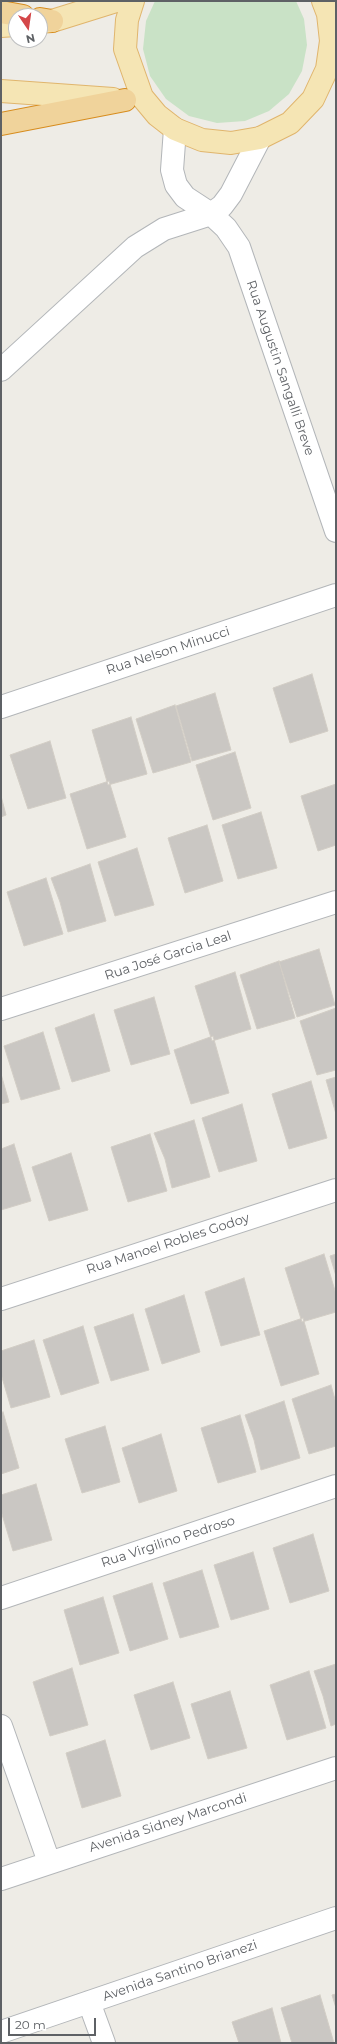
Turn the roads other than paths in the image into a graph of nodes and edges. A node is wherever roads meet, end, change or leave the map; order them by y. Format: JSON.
{"nodes":[{"id":1,"x":116,"y":1,"type":"edge"},
{"id":2,"x":133,"y":1,"type":"edge"},
{"id":3,"x":323,"y":1,"type":"edge"},
{"id":4,"x":48,"y":20,"type":"edge"},
{"id":5,"x":332,"y":68,"type":"edge"},
{"id":6,"x":1,"y":91,"type":"edge"},
{"id":7,"x":133,"y":99,"type":"junction"},
{"id":8,"x":1,"y":124,"type":"edge"},
{"id":9,"x":175,"y":129,"type":"junction"},
{"id":10,"x":260,"y":138,"type":"junction"},
{"id":11,"x":211,"y":214,"type":"junction"},
{"id":12,"x":1,"y":370,"type":"edge"},
{"id":13,"x":336,"y":531,"type":"edge"},
{"id":14,"x":336,"y":595,"type":"edge"},
{"id":15,"x":1,"y":707,"type":"edge"},
{"id":16,"x":336,"y":902,"type":"edge"},
{"id":17,"x":1,"y":1009,"type":"edge"},
{"id":18,"x":336,"y":1190,"type":"edge"},
{"id":19,"x":1,"y":1299,"type":"edge"},
{"id":20,"x":336,"y":1486,"type":"edge"},
{"id":21,"x":1,"y":1598,"type":"edge"},
{"id":22,"x":1,"y":1726,"type":"edge"},
{"id":23,"x":336,"y":1768,"type":"edge"},
{"id":24,"x":49,"y":1862,"type":"junction"},
{"id":25,"x":1,"y":1879,"type":"edge"},
{"id":26,"x":336,"y":1918,"type":"edge"},
{"id":27,"x":89,"y":2002,"type":"junction"},
{"id":28,"x":1,"y":2032,"type":"edge"},
{"id":29,"x":104,"y":2043,"type":"edge"}],
"edges":[{"from":1,"to":4,"type":"main road"},
{"from":2,"to":7,"type":"main road"},
{"from":3,"to":5,"type":"main road"},
{"from":5,"to":10,"type":"main road"},
{"from":6,"to":7,"type":"main road"},
{"from":7,"to":8,"type":"highway"},
{"from":7,"to":9,"type":"main road"},
{"from":9,"to":10,"type":"main road"},
{"from":9,"to":11,"type":"street","name":"Rua Augustin Sangalli Breve"},
{"from":10,"to":11,"type":"street"},
{"from":11,"to":12,"type":"street"},
{"from":11,"to":13,"type":"street","name":"Rua Augustin Sangalli Breve"},
{"from":14,"to":15,"type":"street","name":"Rua Nelson Minucci"},
{"from":16,"to":17,"type":"street","name":"Rua José Garcia Leal"},
{"from":18,"to":19,"type":"street","name":"Rua Manoel Robles Godoy"},
{"from":20,"to":21,"type":"street","name":"Rua Virgilino Pedroso"},
{"from":22,"to":24,"type":"street"},
{"from":23,"to":24,"type":"street","name":"Avenida Sidney Marcondi"},
{"from":24,"to":25,"type":"street","name":"Avenida Sidney Marcondi"},
{"from":26,"to":27,"type":"street","name":"Avenida Santino Brianezi"},
{"from":27,"to":28,"type":"street","name":"Avenida Santino Brianezi"},
{"from":27,"to":29,"type":"street"}]}
